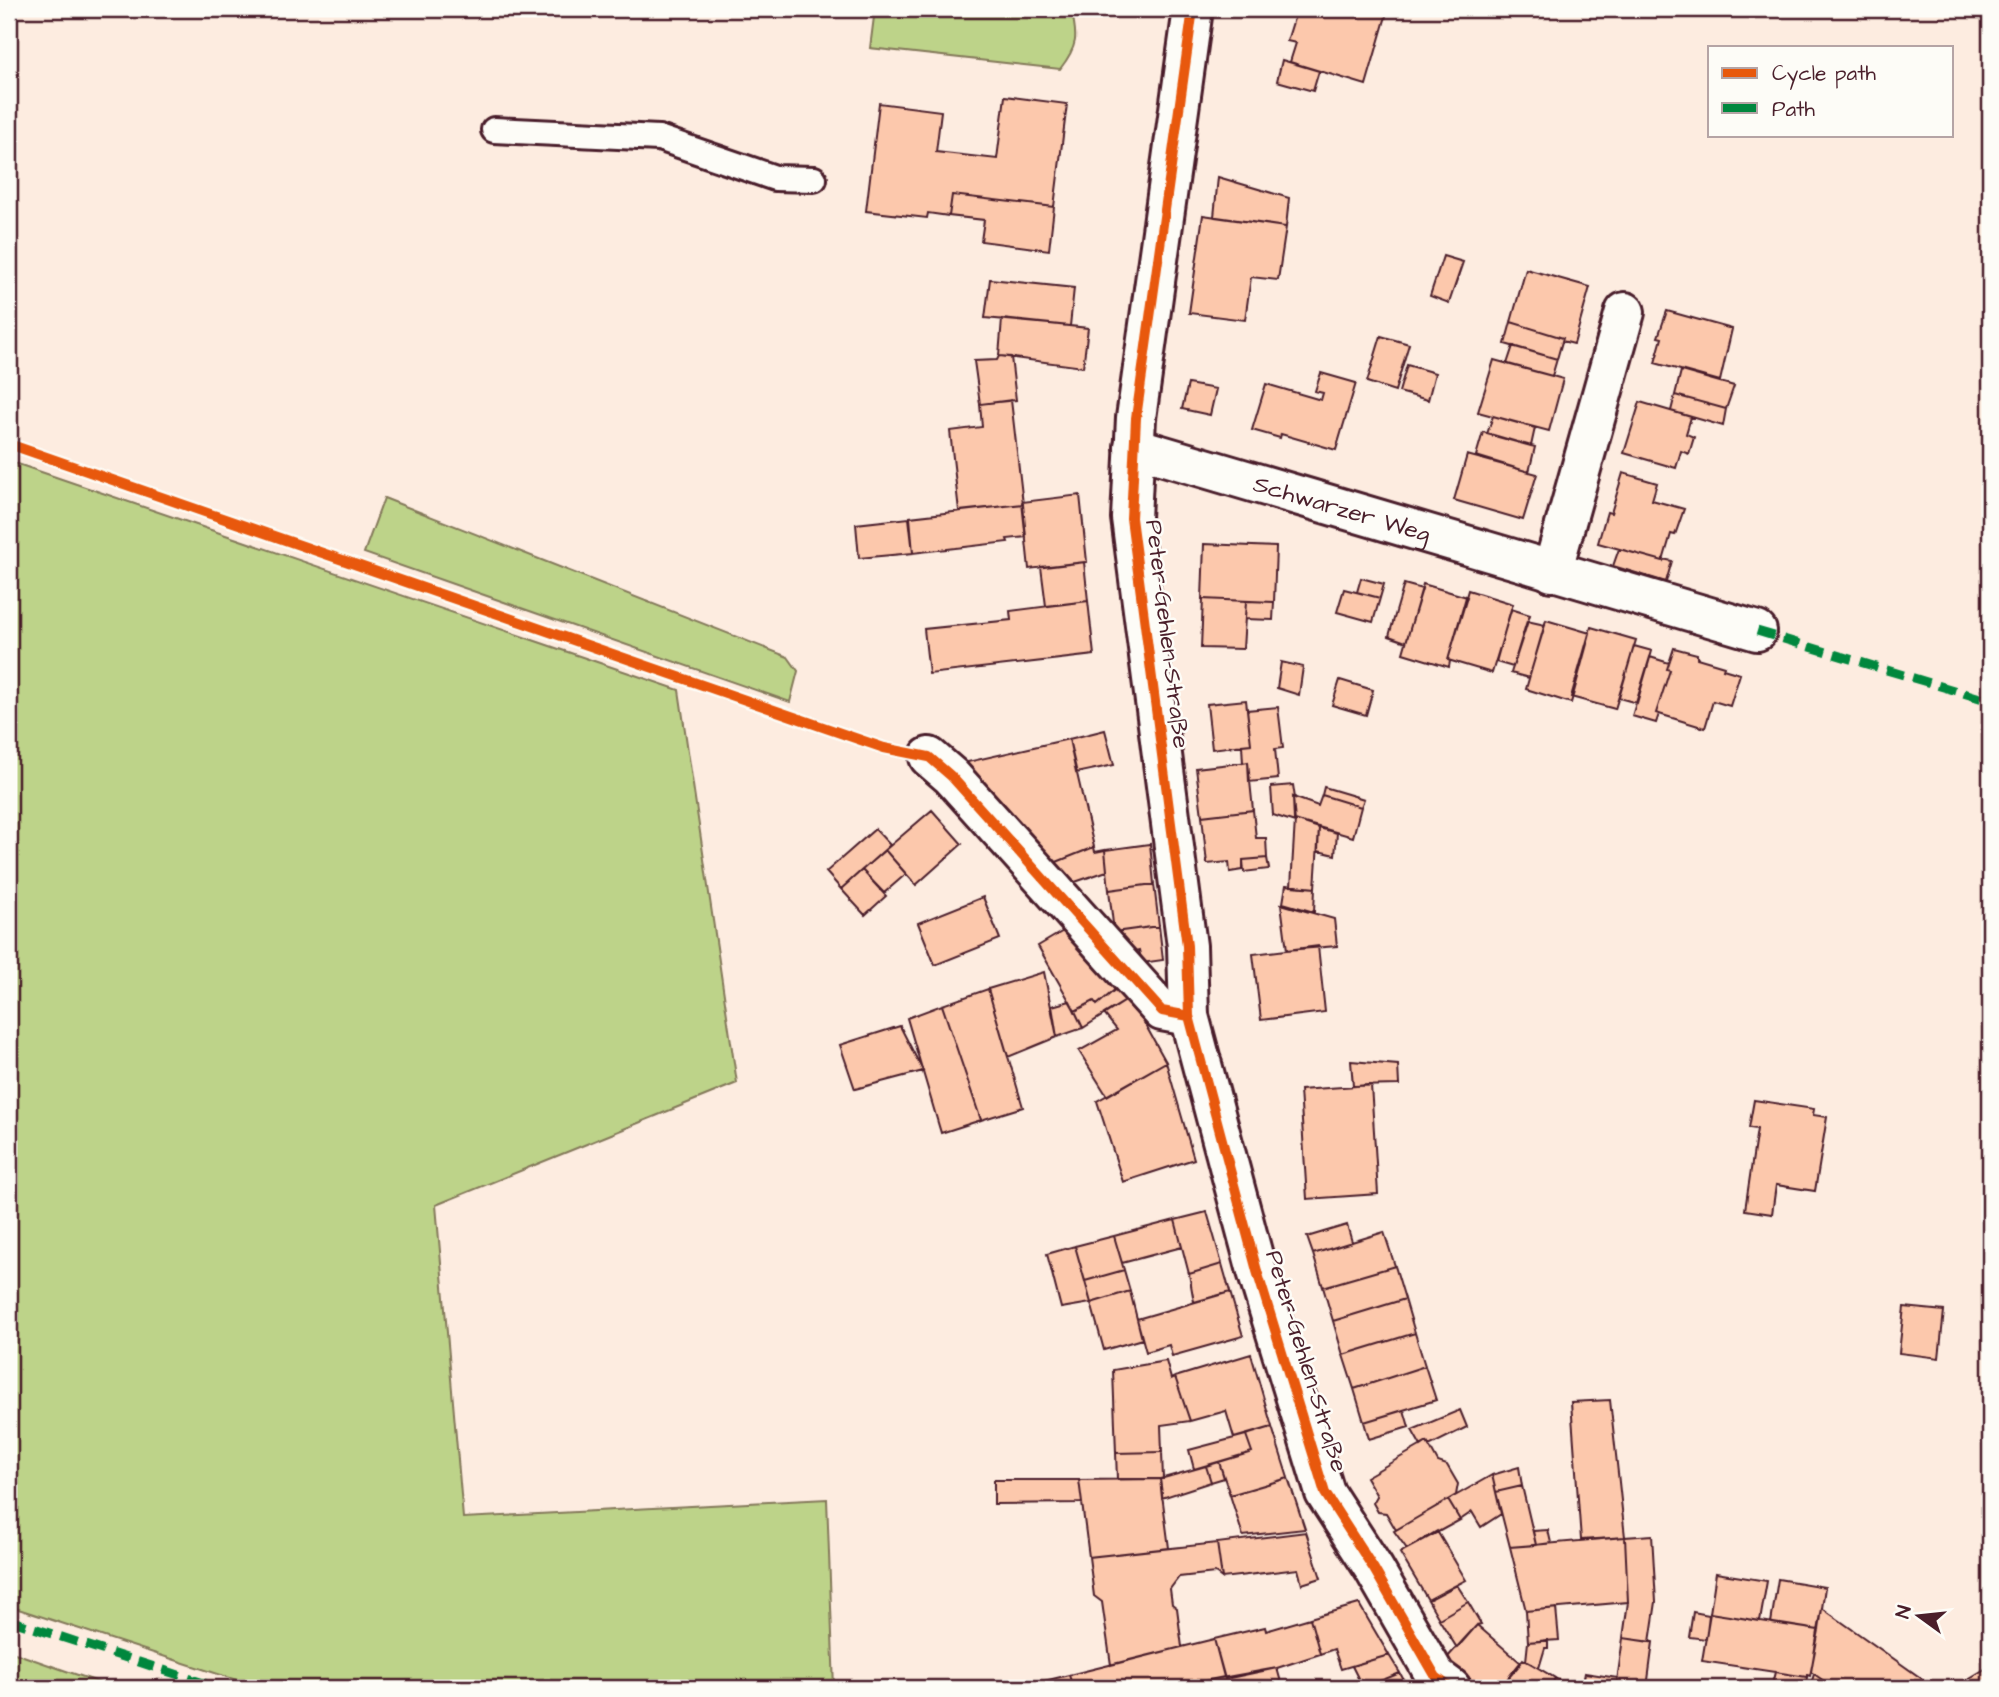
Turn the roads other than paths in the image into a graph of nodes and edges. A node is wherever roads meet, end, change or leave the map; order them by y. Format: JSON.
{"nodes":[{"id":1,"x":1193,"y":9,"type":"edge"},
{"id":2,"x":494,"y":130,"type":"dead end"},
{"id":3,"x":814,"y":179,"type":"dead end"},
{"id":4,"x":1625,"y":312,"type":"dead end"},
{"id":5,"x":1134,"y":447,"type":"junction"},
{"id":6,"x":1552,"y":572,"type":"junction"},
{"id":7,"x":1756,"y":631,"type":"dead end"},
{"id":8,"x":929,"y":757,"type":"dead end"},
{"id":9,"x":1189,"y":1016,"type":"junction"},
{"id":10,"x":1451,"y":1688,"type":"edge"}],
"edges":[{"from":1,"to":5,"type":"street","name":"Peter-Gehlen-Straße"},
{"from":2,"to":3,"type":"lane"},
{"from":4,"to":6,"type":"street"},
{"from":5,"to":6,"type":"street","name":"Schwarzer Weg"},
{"from":5,"to":9,"type":"street","name":"Peter-Gehlen-Straße"},
{"from":6,"to":7,"type":"street","name":"Schwarzer Weg"},
{"from":8,"to":9,"type":"street"},
{"from":9,"to":10,"type":"street","name":"Peter-Gehlen-Straße"}]}
